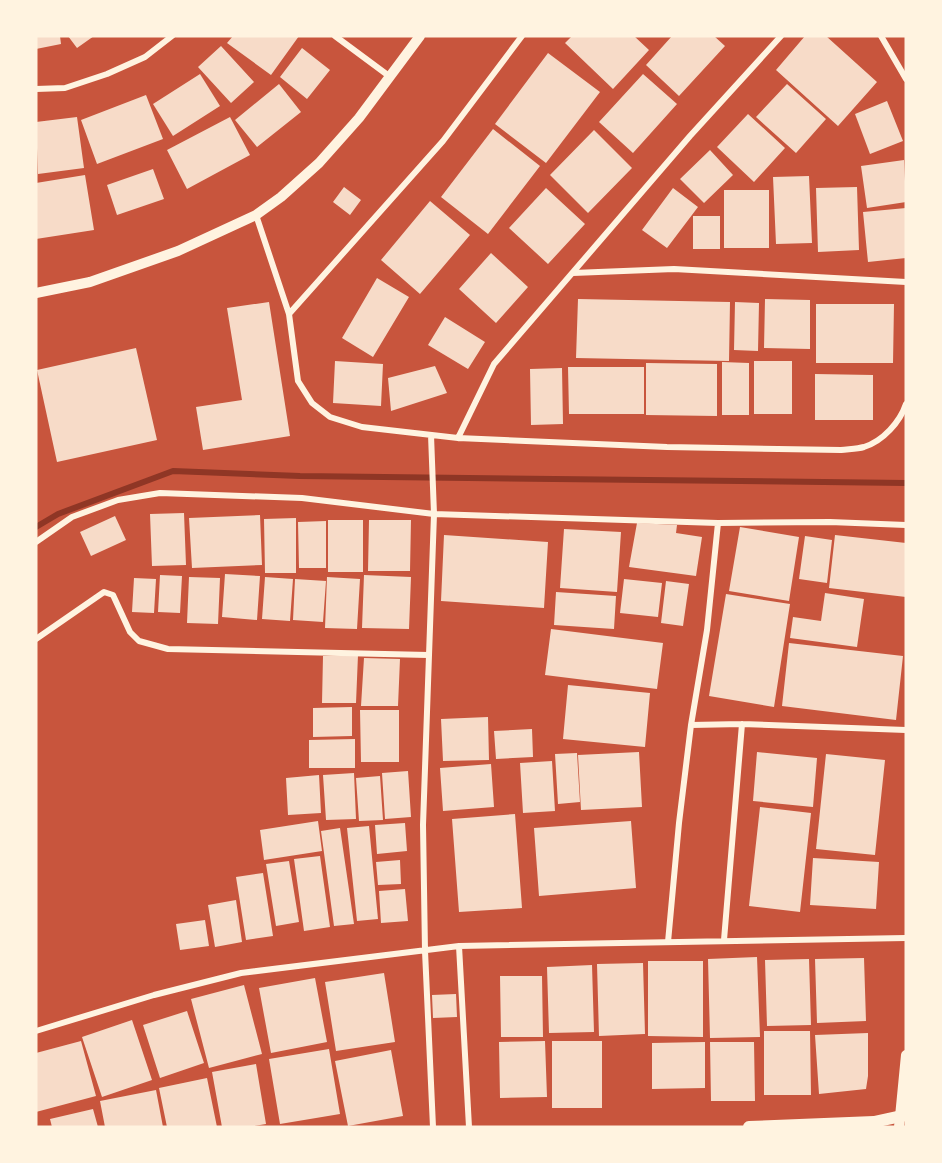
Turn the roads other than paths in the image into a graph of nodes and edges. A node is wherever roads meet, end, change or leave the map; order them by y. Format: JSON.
{"nodes":[{"id":1,"x":172,"y":36,"type":"edge"},
{"id":2,"x":334,"y":36,"type":"edge"},
{"id":3,"x":420,"y":36,"type":"edge"},
{"id":4,"x":522,"y":36,"type":"edge"},
{"id":5,"x":781,"y":36,"type":"edge"},
{"id":6,"x":881,"y":36,"type":"edge"},
{"id":7,"x":389,"y":76,"type":"junction"},
{"id":8,"x":906,"y":79,"type":"edge"},
{"id":9,"x":36,"y":89,"type":"edge"},
{"id":10,"x":256,"y":215,"type":"junction"},
{"id":11,"x":573,"y":273,"type":"junction"},
{"id":12,"x":906,"y":282,"type":"edge"},
{"id":13,"x":36,"y":293,"type":"edge"},
{"id":14,"x":289,"y":314,"type":"junction"},
{"id":15,"x":906,"y":404,"type":"edge"},
{"id":16,"x":431,"y":435,"type":"junction"},
{"id":17,"x":458,"y":438,"type":"junction"},
{"id":18,"x":434,"y":514,"type":"junction"},
{"id":19,"x":718,"y":523,"type":"junction"},
{"id":20,"x":906,"y":525,"type":"edge"},
{"id":21,"x":36,"y":542,"type":"edge"},
{"id":22,"x":36,"y":639,"type":"edge"},
{"id":23,"x":428,"y":656,"type":"junction"},
{"id":24,"x":742,"y":724,"type":"junction"},
{"id":25,"x":691,"y":725,"type":"junction"},
{"id":26,"x":906,"y":729,"type":"edge"},
{"id":27,"x":906,"y":938,"type":"edge"},
{"id":28,"x":724,"y":940,"type":"junction"},
{"id":29,"x":668,"y":942,"type":"junction"},
{"id":30,"x":459,"y":946,"type":"junction"},
{"id":31,"x":425,"y":951,"type":"junction"},
{"id":32,"x":36,"y":1031,"type":"edge"},
{"id":33,"x":906,"y":1054,"type":"edge"},
{"id":34,"x":902,"y":1119,"type":"edge"},
{"id":35,"x":874,"y":1122,"type":"junction"},
{"id":36,"x":433,"y":1127,"type":"edge"},
{"id":37,"x":469,"y":1127,"type":"edge"},
{"id":38,"x":749,"y":1127,"type":"edge"},
{"id":39,"x":891,"y":1127,"type":"edge"}],
"edges":[{"from":1,"to":9,"type":"street"},
{"from":2,"to":7,"type":"street"},
{"from":3,"to":7,"type":"street"},
{"from":4,"to":14,"type":"street"},
{"from":5,"to":11,"type":"street"},
{"from":6,"to":8,"type":"street"},
{"from":7,"to":10,"type":"street"},
{"from":10,"to":13,"type":"street"},
{"from":10,"to":14,"type":"street"},
{"from":11,"to":12,"type":"street"},
{"from":11,"to":17,"type":"street"},
{"from":14,"to":16,"type":"street"},
{"from":15,"to":17,"type":"street"},
{"from":16,"to":17,"type":"street"},
{"from":16,"to":18,"type":"street"},
{"from":18,"to":19,"type":"street"},
{"from":18,"to":21,"type":"street"},
{"from":18,"to":23,"type":"street"},
{"from":19,"to":20,"type":"street"},
{"from":19,"to":25,"type":"street"},
{"from":22,"to":23,"type":"street"},
{"from":23,"to":31,"type":"street"},
{"from":24,"to":25,"type":"street"},
{"from":24,"to":26,"type":"street"},
{"from":24,"to":28,"type":"street"},
{"from":25,"to":29,"type":"street"},
{"from":27,"to":28,"type":"street"},
{"from":28,"to":29,"type":"street"},
{"from":29,"to":30,"type":"street"},
{"from":30,"to":31,"type":"street"},
{"from":30,"to":37,"type":"street"},
{"from":31,"to":32,"type":"street"},
{"from":31,"to":36,"type":"street"},
{"from":33,"to":34,"type":"street"},
{"from":34,"to":35,"type":"main road"},
{"from":35,"to":38,"type":"main road"},
{"from":35,"to":39,"type":"main road"}]}
